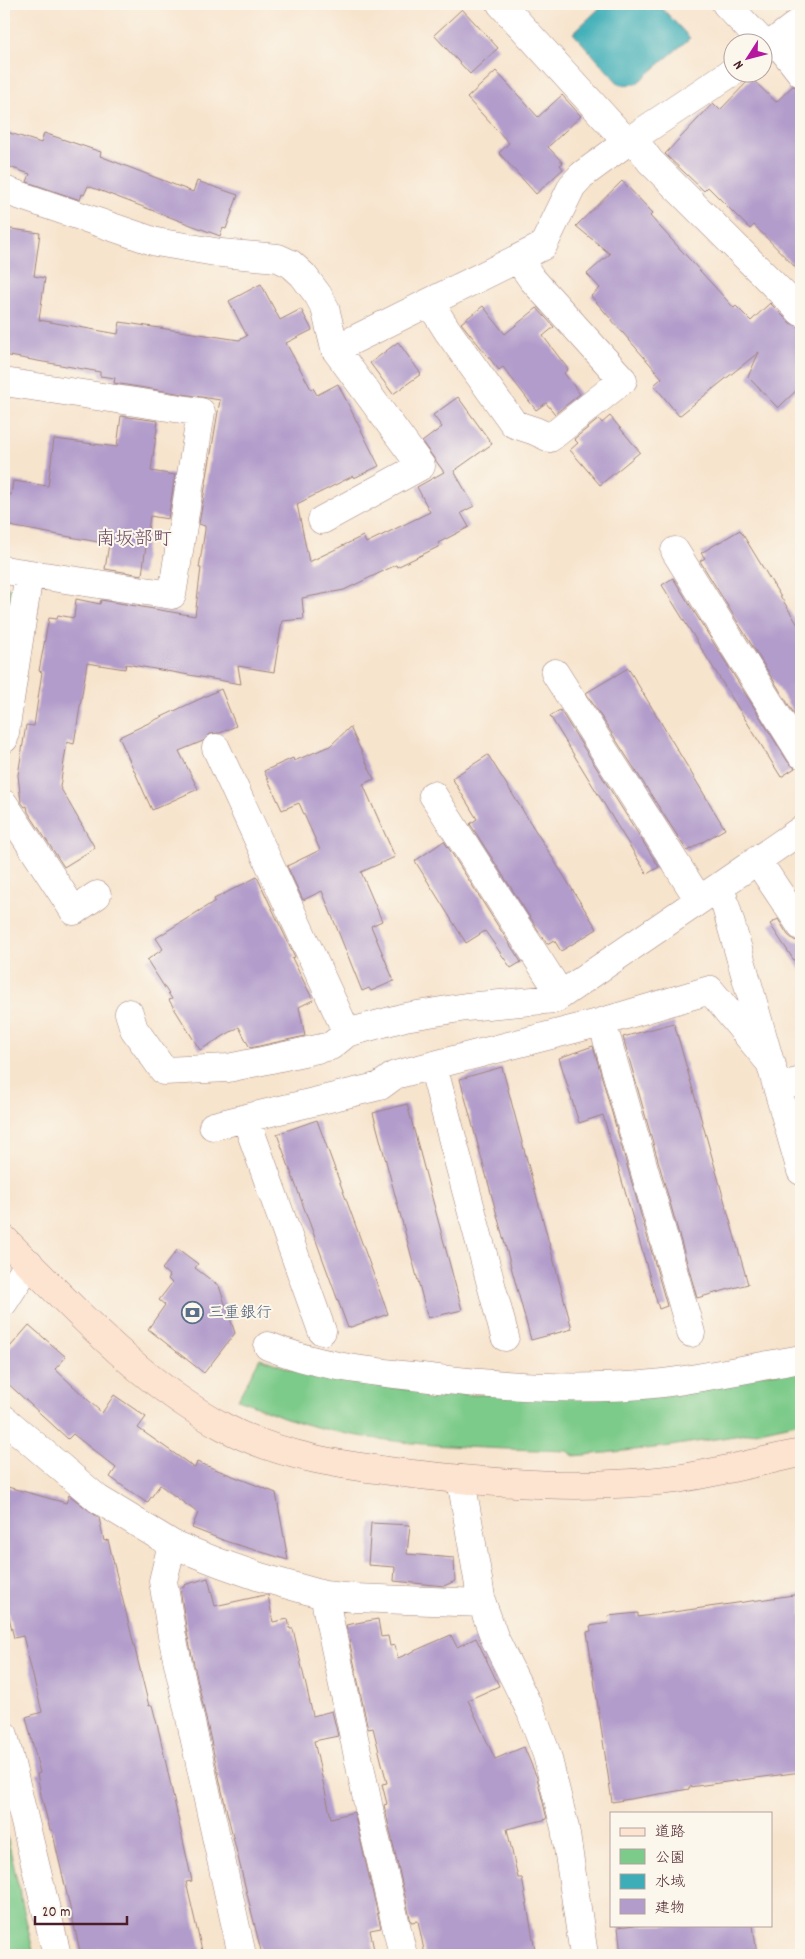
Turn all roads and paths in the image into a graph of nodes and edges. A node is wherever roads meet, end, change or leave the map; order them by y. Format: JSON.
{"nodes":[{"id":1,"x":501,"y":4,"type":"edge"},
{"id":2,"x":726,"y":4,"type":"edge"},
{"id":3,"x":801,"y":21,"type":"edge"},
{"id":4,"x":753,"y":32,"type":"edge"},
{"id":5,"x":772,"y":41,"type":"edge"},
{"id":6,"x":772,"y":50,"type":"edge"},
{"id":7,"x":801,"y":73,"type":"edge"},
{"id":8,"x":722,"y":79,"type":"edge"},
{"id":9,"x":630,"y":140,"type":"junction"},
{"id":10,"x":4,"y":190,"type":"edge"},
{"id":11,"x":518,"y":259,"type":"junction"},
{"id":12,"x":430,"y":303,"type":"junction"},
{"id":13,"x":801,"y":312,"type":"edge"},
{"id":14,"x":335,"y":349,"type":"junction"},
{"id":15,"x":4,"y":382,"type":"edge"},
{"id":16,"x":322,"y":520,"type":"dead end"},
{"id":17,"x":675,"y":550,"type":"dead end"},
{"id":18,"x":17,"y":572,"type":"edge"},
{"id":19,"x":555,"y":673,"type":"dead end"},
{"id":20,"x":4,"y":739,"type":"edge"},
{"id":21,"x":216,"y":748,"type":"dead end"},
{"id":22,"x":801,"y":754,"type":"edge"},
{"id":23,"x":433,"y":795,"type":"dead end"},
{"id":24,"x":4,"y":804,"type":"edge"},
{"id":25,"x":801,"y":830,"type":"edge"},
{"id":26,"x":757,"y":860,"type":"junction"},
{"id":27,"x":710,"y":893,"type":"junction"},
{"id":28,"x":97,"y":895,"type":"dead end"},
{"id":29,"x":801,"y":926,"type":"edge"},
{"id":30,"x":561,"y":995,"type":"junction"},
{"id":31,"x":129,"y":1013,"type":"dead end"},
{"id":32,"x":602,"y":1022,"type":"junction"},
{"id":33,"x":347,"y":1033,"type":"junction"},
{"id":34,"x":433,"y":1066,"type":"junction"},
{"id":35,"x":787,"y":1089,"type":"edge"},
{"id":36,"x":246,"y":1119,"type":"junction"},
{"id":37,"x":213,"y":1126,"type":"dead end"},
{"id":38,"x":801,"y":1171,"type":"edge"},
{"id":39,"x":4,"y":1239,"type":"edge"},
{"id":40,"x":28,"y":1264,"type":"junction"},
{"id":41,"x":4,"y":1302,"type":"edge"},
{"id":42,"x":322,"y":1331,"type":"dead end"},
{"id":43,"x":692,"y":1333,"type":"dead end"},
{"id":44,"x":505,"y":1337,"type":"dead end"},
{"id":45,"x":268,"y":1346,"type":"dead end"},
{"id":46,"x":801,"y":1359,"type":"edge"},
{"id":47,"x":4,"y":1419,"type":"edge"},
{"id":48,"x":801,"y":1453,"type":"edge"},
{"id":49,"x":461,"y":1479,"type":"junction"},
{"id":50,"x":172,"y":1544,"type":"junction"},
{"id":51,"x":324,"y":1595,"type":"junction"},
{"id":52,"x":482,"y":1603,"type":"junction"},
{"id":53,"x":4,"y":1735,"type":"edge"},
{"id":54,"x":57,"y":1955,"type":"edge"},
{"id":55,"x":242,"y":1955,"type":"edge"},
{"id":56,"x":403,"y":1955,"type":"edge"},
{"id":57,"x":584,"y":1955,"type":"edge"}],
"edges":[{"from":1,"to":9,"type":"street"},
{"from":2,"to":4,"type":"street"},
{"from":3,"to":5,"type":"street"},
{"from":6,"to":7,"type":"street"},
{"from":8,"to":9,"type":"street"},
{"from":9,"to":11,"type":"street"},
{"from":9,"to":13,"type":"street"},
{"from":10,"to":14,"type":"street"},
{"from":11,"to":12,"type":"street"},
{"from":11,"to":12,"type":"street"},
{"from":12,"to":14,"type":"street"},
{"from":14,"to":16,"type":"street"},
{"from":15,"to":18,"type":"street"},
{"from":17,"to":22,"type":"street"},
{"from":18,"to":20,"type":"street"},
{"from":19,"to":27,"type":"street"},
{"from":21,"to":33,"type":"street"},
{"from":23,"to":30,"type":"street"},
{"from":24,"to":28,"type":"street"},
{"from":25,"to":26,"type":"street"},
{"from":26,"to":27,"type":"street"},
{"from":26,"to":29,"type":"street"},
{"from":27,"to":30,"type":"street"},
{"from":27,"to":35,"type":"street"},
{"from":30,"to":33,"type":"street"},
{"from":31,"to":33,"type":"street"},
{"from":32,"to":34,"type":"street"},
{"from":32,"to":35,"type":"street"},
{"from":32,"to":43,"type":"street"},
{"from":34,"to":36,"type":"street"},
{"from":34,"to":44,"type":"street"},
{"from":35,"to":38,"type":"street"},
{"from":36,"to":37,"type":"street"},
{"from":36,"to":42,"type":"street"},
{"from":39,"to":40,"type":"street"},
{"from":40,"to":41,"type":"street"},
{"from":40,"to":49,"type":"street"},
{"from":45,"to":46,"type":"street"},
{"from":47,"to":50,"type":"street"},
{"from":48,"to":49,"type":"street"},
{"from":49,"to":52,"type":"street"},
{"from":50,"to":51,"type":"street"},
{"from":50,"to":55,"type":"street"},
{"from":51,"to":52,"type":"street"},
{"from":51,"to":56,"type":"street"},
{"from":52,"to":57,"type":"street"},
{"from":53,"to":54,"type":"street"}]}
